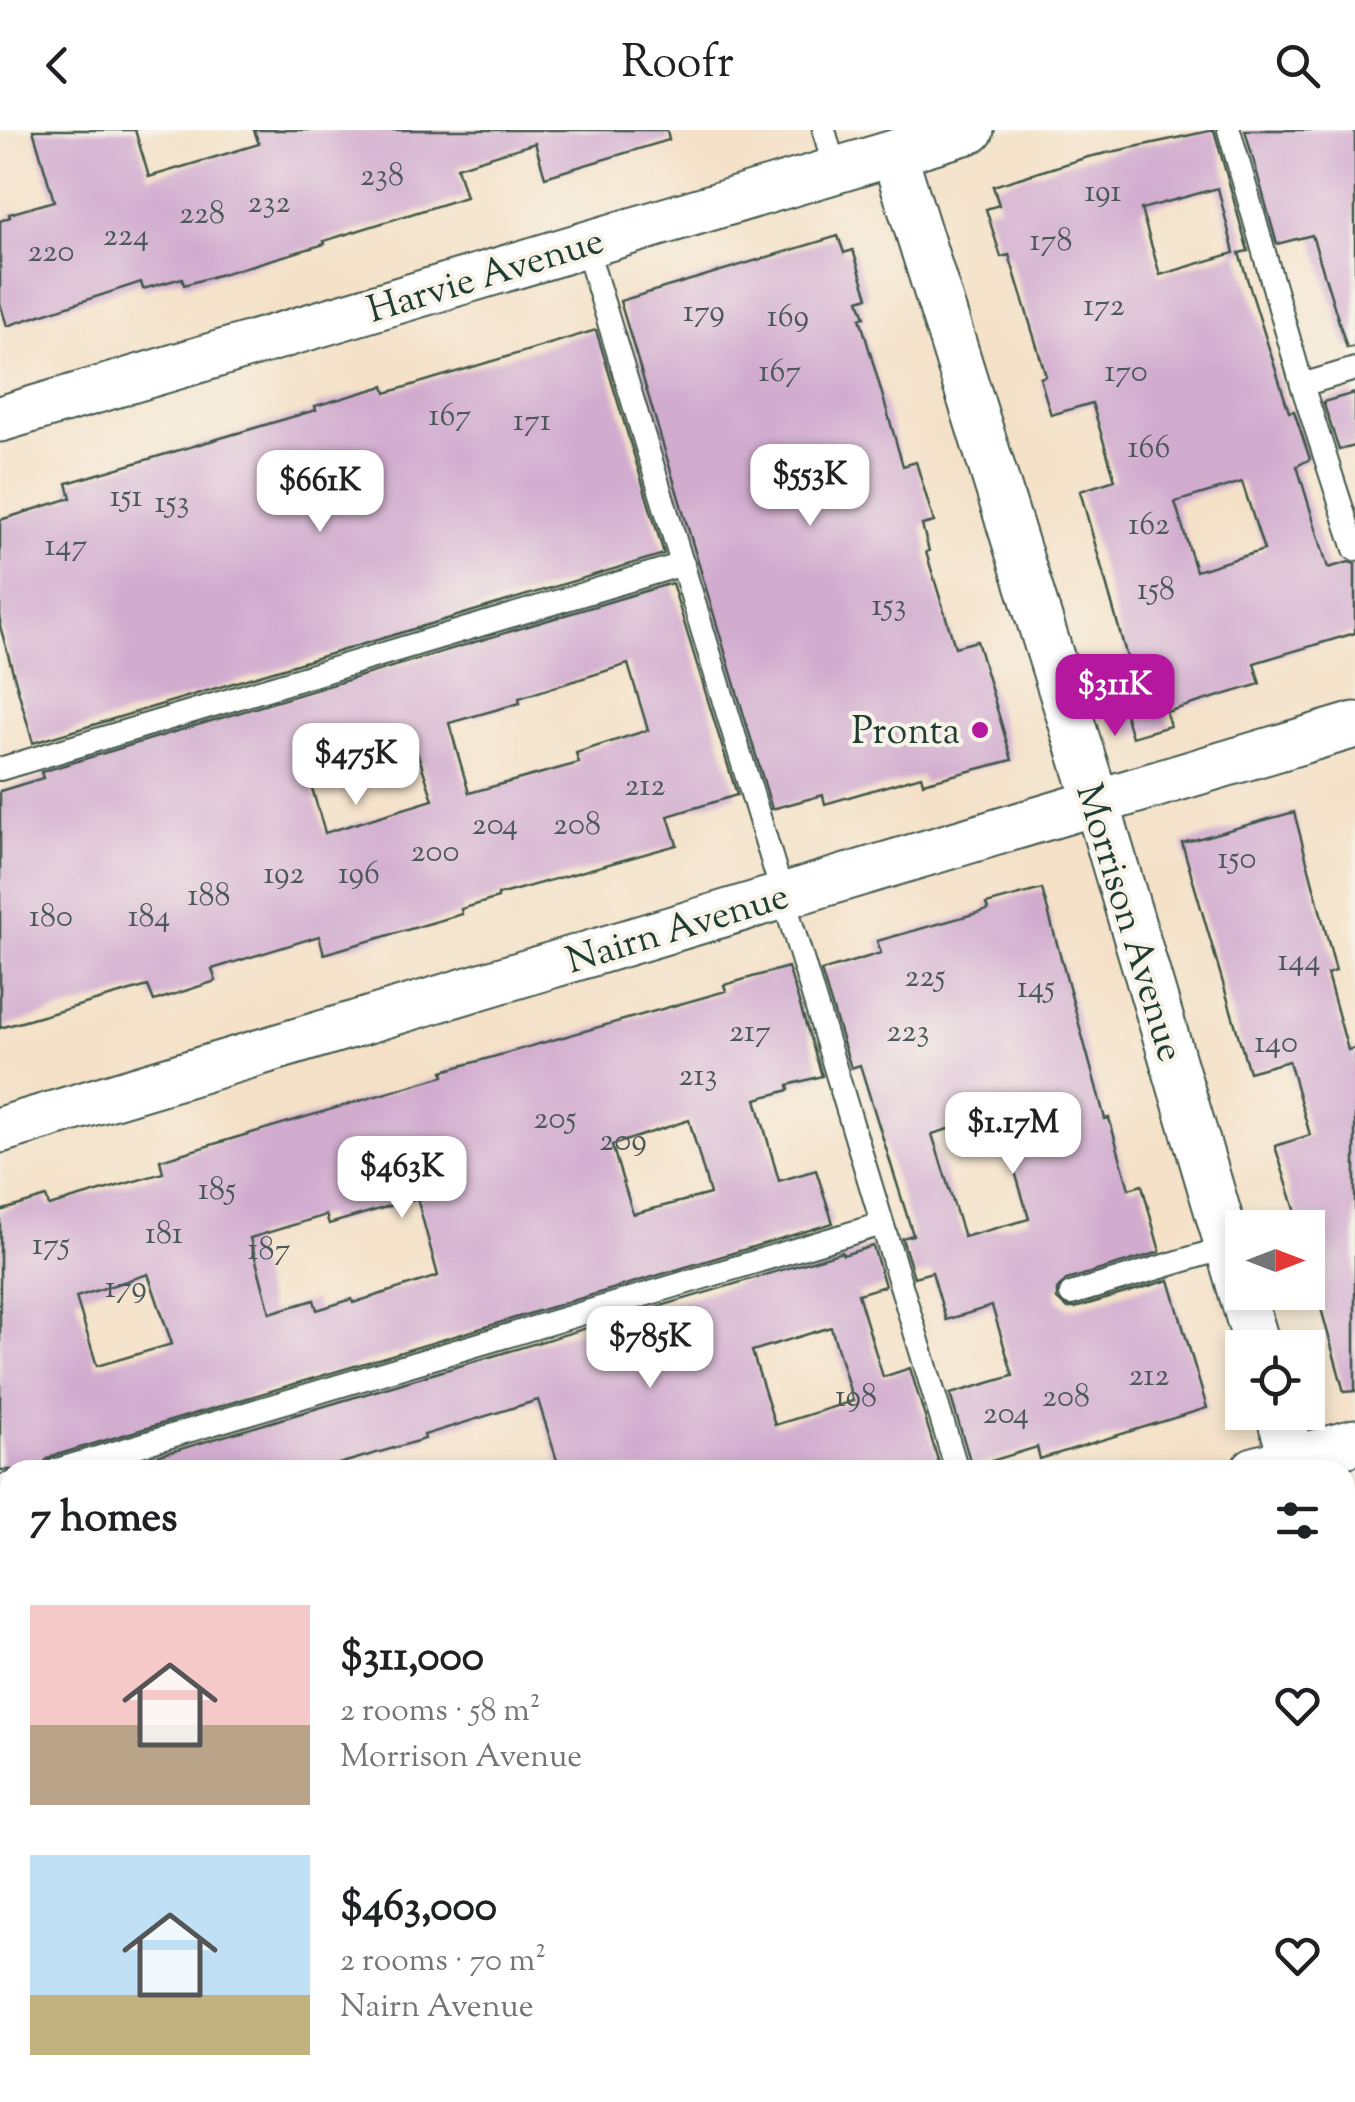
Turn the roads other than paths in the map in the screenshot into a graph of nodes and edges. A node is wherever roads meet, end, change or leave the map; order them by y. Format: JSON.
{"nodes":[{"id":1,"x":971,"y":130,"type":"edge"},
{"id":2,"x":1229,"y":130,"type":"edge"},
{"id":3,"x":830,"y":150,"type":"edge"},
{"id":4,"x":894,"y":154,"type":"junction"},
{"id":5,"x":585,"y":243,"type":"junction"},
{"id":6,"x":1355,"y":369,"type":"edge"},
{"id":7,"x":1302,"y":385,"type":"junction"},
{"id":8,"x":0,"y":419,"type":"edge"},
{"id":9,"x":1355,"y":548,"type":"edge"},
{"id":10,"x":684,"y":564,"type":"junction"},
{"id":11,"x":1355,"y":725,"type":"edge"},
{"id":12,"x":0,"y":769,"type":"edge"},
{"id":13,"x":1097,"y":804,"type":"junction"},
{"id":14,"x":781,"y":896,"type":"junction"},
{"id":15,"x":0,"y":1130,"type":"edge"},
{"id":16,"x":882,"y":1224,"type":"junction"},
{"id":17,"x":1225,"y":1236,"type":"edge"},
{"id":18,"x":1225,"y":1247,"type":"edge"},
{"id":19,"x":1071,"y":1294,"type":"dead end"},
{"id":20,"x":1279,"y":1430,"type":"edge"},
{"id":21,"x":1355,"y":1442,"type":"edge"},
{"id":22,"x":91,"y":1460,"type":"edge"},
{"id":23,"x":954,"y":1460,"type":"edge"},
{"id":24,"x":1281,"y":1460,"type":"edge"},
{"id":25,"x":1300,"y":1460,"type":"edge"}],
"edges":[{"from":1,"to":4,"type":"street","name":"Harvie Avenue"},
{"from":2,"to":7,"type":"lane"},
{"from":3,"to":4,"type":"street","name":"Harvie Avenue"},
{"from":3,"to":5,"type":"street","name":"Harvie Avenue"},
{"from":4,"to":13,"type":"street","name":"Morrison Avenue"},
{"from":5,"to":8,"type":"street","name":"Harvie Avenue"},
{"from":5,"to":10,"type":"lane"},
{"from":6,"to":7,"type":"lane"},
{"from":7,"to":9,"type":"lane"},
{"from":10,"to":12,"type":"lane"},
{"from":10,"to":14,"type":"lane"},
{"from":11,"to":13,"type":"street","name":"Nairn Avenue"},
{"from":13,"to":14,"type":"street","name":"Nairn Avenue"},
{"from":13,"to":17,"type":"street","name":"Morrison Avenue"},
{"from":14,"to":15,"type":"street","name":"Nairn Avenue"},
{"from":14,"to":16,"type":"lane"},
{"from":16,"to":22,"type":"lane"},
{"from":16,"to":23,"type":"lane"},
{"from":18,"to":19,"type":"lane"},
{"from":20,"to":24,"type":"street"},
{"from":21,"to":25,"type":"street"}]}
